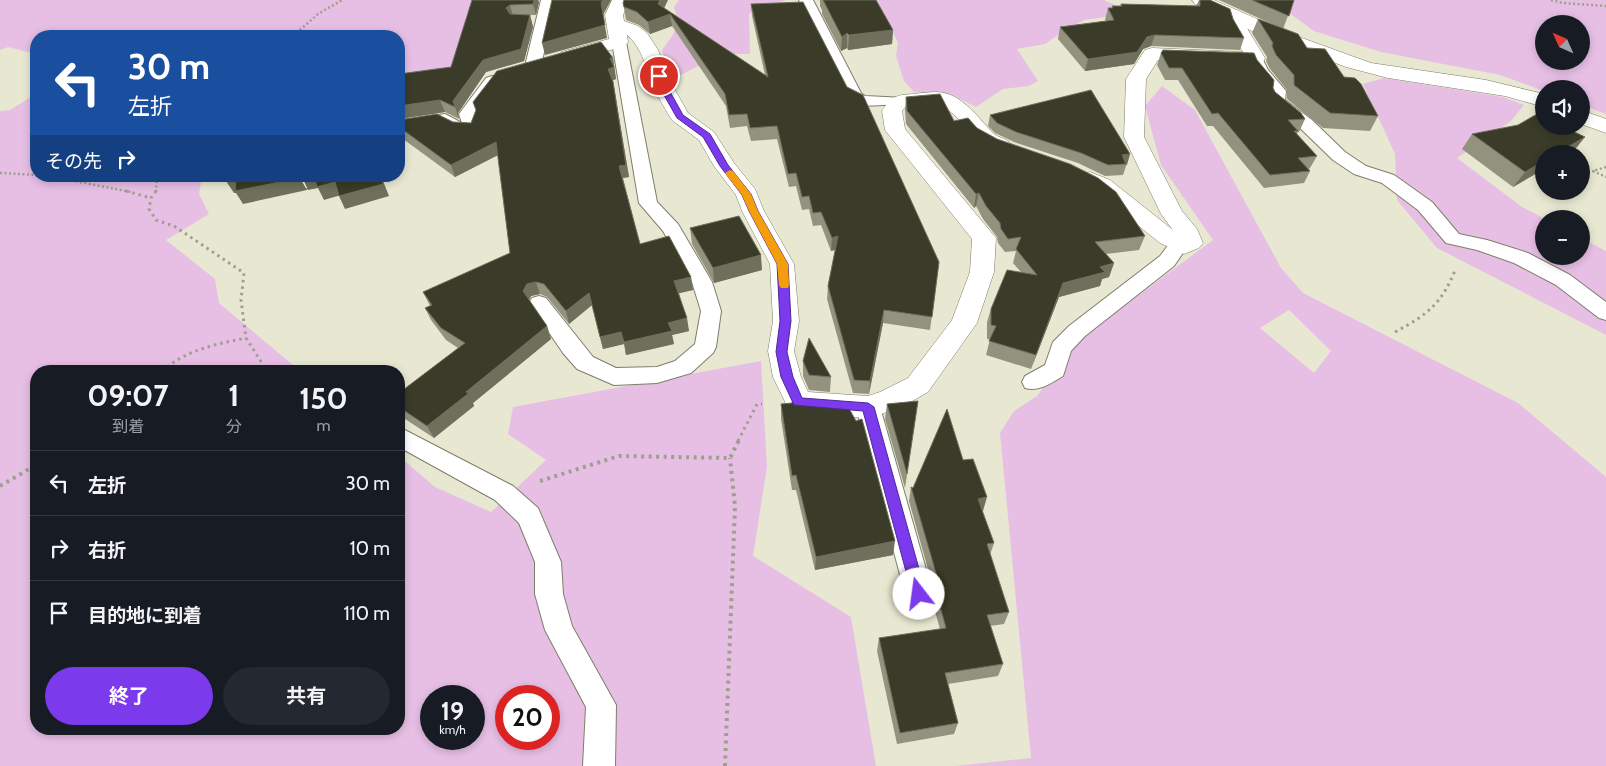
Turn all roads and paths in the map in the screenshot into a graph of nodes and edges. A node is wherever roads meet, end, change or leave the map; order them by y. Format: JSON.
{"nodes":[{"id":1,"x":342,"y":0,"type":"edge"},
{"id":2,"x":548,"y":0,"type":"edge"},
{"id":3,"x":621,"y":0,"type":"edge"},
{"id":4,"x":1201,"y":0,"type":"edge"},
{"id":5,"x":1551,"y":0,"type":"edge"},
{"id":6,"x":808,"y":3,"type":"edge"},
{"id":7,"x":1606,"y":6,"type":"edge"},
{"id":8,"x":790,"y":7,"type":"edge"},
{"id":9,"x":1236,"y":20,"type":"junction"},
{"id":10,"x":526,"y":21,"type":"edge"},
{"id":11,"x":543,"y":21,"type":"junction"},
{"id":12,"x":300,"y":30,"type":"edge"},
{"id":13,"x":618,"y":33,"type":"junction"},
{"id":14,"x":1256,"y":58,"type":"junction"},
{"id":15,"x":533,"y":66,"type":"junction"},
{"id":16,"x":504,"y":74,"type":"joint"},
{"id":17,"x":482,"y":94,"type":"junction"},
{"id":18,"x":1535,"y":98,"type":"edge"},
{"id":19,"x":900,"y":101,"type":"junction"},
{"id":20,"x":488,"y":110,"type":"edge"},
{"id":21,"x":1590,"y":120,"type":"edge"},
{"id":22,"x":405,"y":125,"type":"edge"},
{"id":23,"x":1606,"y":127,"type":"edge"},
{"id":24,"x":1022,"y":153,"type":"edge"},
{"id":25,"x":1606,"y":167,"type":"edge"},
{"id":26,"x":1069,"y":170,"type":"edge"},
{"id":27,"x":0,"y":173,"type":"edge"},
{"id":28,"x":30,"y":175,"type":"edge"},
{"id":29,"x":1606,"y":177,"type":"edge"},
{"id":30,"x":81,"y":182,"type":"edge"},
{"id":31,"x":157,"y":182,"type":"edge"},
{"id":32,"x":151,"y":198,"type":"junction"},
{"id":33,"x":1453,"y":239,"type":"junction"},
{"id":34,"x":1179,"y":244,"type":"junction"},
{"id":35,"x":539,"y":303,"type":"dead end"},
{"id":36,"x":1606,"y":313,"type":"edge"},
{"id":37,"x":1395,"y":332,"type":"dead end"},
{"id":38,"x":246,"y":338,"type":"junction"},
{"id":39,"x":169,"y":365,"type":"edge"},
{"id":40,"x":263,"y":365,"type":"edge"},
{"id":41,"x":1033,"y":382,"type":"dead end"},
{"id":42,"x":798,"y":402,"type":"junction"},
{"id":43,"x":868,"y":407,"type":"junction"},
{"id":44,"x":405,"y":439,"type":"edge"},
{"id":45,"x":730,"y":458,"type":"junction"},
{"id":46,"x":30,"y":468,"type":"edge"},
{"id":47,"x":0,"y":486,"type":"edge"},
{"id":48,"x":504,"y":494,"type":"junction"},
{"id":49,"x":919,"y":594,"type":"dead end"},
{"id":50,"x":599,"y":766,"type":"edge"},
{"id":51,"x":725,"y":766,"type":"edge"}],
"edges":[{"from":1,"to":12,"type":"path"},
{"from":2,"to":11,"type":"lane"},
{"from":3,"to":13,"type":"street"},
{"from":4,"to":9,"type":"street"},
{"from":5,"to":7,"type":"path"},
{"from":6,"to":8,"type":"lane"},
{"from":6,"to":19,"type":"lane"},
{"from":9,"to":14,"type":"street"},
{"from":9,"to":18,"type":"street"},
{"from":10,"to":11,"type":"lane"},
{"from":11,"to":15,"type":"lane"},
{"from":13,"to":15,"type":"street"},
{"from":13,"to":35,"type":"lane"},
{"from":13,"to":42,"type":"street"},
{"from":14,"to":33,"type":"lane"},
{"from":14,"to":34,"type":"street"},
{"from":15,"to":16,"type":"street"},
{"from":16,"to":17,"type":"lane"},
{"from":17,"to":20,"type":"lane"},
{"from":17,"to":22,"type":"lane"},
{"from":19,"to":24,"type":"street"},
{"from":19,"to":43,"type":"street"},
{"from":21,"to":23,"type":"street"},
{"from":25,"to":29,"type":"path"},
{"from":26,"to":34,"type":"street"},
{"from":27,"to":28,"type":"path"},
{"from":30,"to":32,"type":"path"},
{"from":31,"to":32,"type":"path"},
{"from":32,"to":38,"type":"path"},
{"from":33,"to":36,"type":"lane"},
{"from":33,"to":37,"type":"path"},
{"from":34,"to":41,"type":"lane"},
{"from":38,"to":39,"type":"path"},
{"from":38,"to":40,"type":"path"},
{"from":42,"to":43,"type":"street"},
{"from":42,"to":45,"type":"path"},
{"from":43,"to":49,"type":"lane"},
{"from":44,"to":48,"type":"lane"},
{"from":45,"to":48,"type":"path"},
{"from":45,"to":51,"type":"path"},
{"from":46,"to":47,"type":"path"},
{"from":48,"to":50,"type":"lane"}]}
